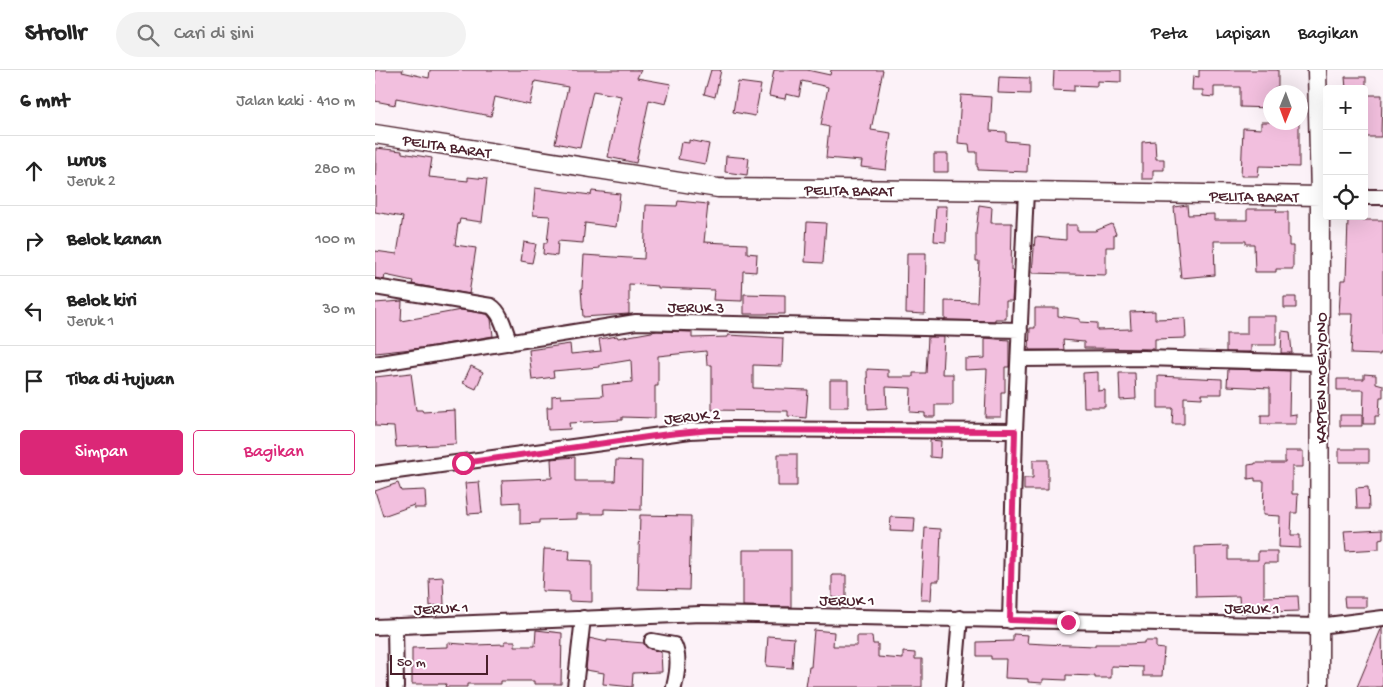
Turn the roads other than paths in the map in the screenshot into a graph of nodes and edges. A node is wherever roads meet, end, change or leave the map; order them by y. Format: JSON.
{"nodes":[{"id":1,"x":1317,"y":70,"type":"edge"},
{"id":2,"x":375,"y":134,"type":"edge"},
{"id":3,"x":1026,"y":191,"type":"junction"},
{"id":4,"x":1323,"y":196,"type":"edge"},
{"id":5,"x":1368,"y":197,"type":"edge"},
{"id":6,"x":1383,"y":197,"type":"edge"},
{"id":7,"x":375,"y":287,"type":"edge"},
{"id":8,"x":1020,"y":330,"type":"junction"},
{"id":9,"x":510,"y":343,"type":"junction"},
{"id":10,"x":1019,"y":359,"type":"junction"},
{"id":11,"x":1320,"y":363,"type":"junction"},
{"id":12,"x":375,"y":364,"type":"edge"},
{"id":13,"x":1015,"y":431,"type":"junction"},
{"id":14,"x":375,"y":474,"type":"edge"},
{"id":15,"x":583,"y":618,"type":"junction"},
{"id":16,"x":959,"y":618,"type":"junction"},
{"id":17,"x":1383,"y":618,"type":"edge"},
{"id":18,"x":1010,"y":620,"type":"junction"},
{"id":19,"x":395,"y":626,"type":"junction"},
{"id":20,"x":1319,"y":626,"type":"junction"},
{"id":21,"x":375,"y":627,"type":"edge"},
{"id":22,"x":652,"y":641,"type":"dead end"},
{"id":23,"x":396,"y":687,"type":"edge"},
{"id":24,"x":575,"y":687,"type":"edge"},
{"id":25,"x":674,"y":687,"type":"edge"},
{"id":26,"x":954,"y":687,"type":"edge"},
{"id":27,"x":1319,"y":687,"type":"edge"}],
"edges":[{"from":1,"to":4,"type":"street","name":"KAPTEN MOELYONO"},
{"from":2,"to":3,"type":"street","name":"PELITA BARAT"},
{"from":3,"to":4,"type":"street","name":"PELITA BARAT"},
{"from":3,"to":8,"type":"street"},
{"from":4,"to":11,"type":"street","name":"KAPTEN MOELYONO"},
{"from":5,"to":6,"type":"street"},
{"from":7,"to":9,"type":"street"},
{"from":8,"to":9,"type":"street","name":"JERUK 3"},
{"from":8,"to":10,"type":"street"},
{"from":9,"to":12,"type":"street","name":"JERUK 3"},
{"from":10,"to":11,"type":"street"},
{"from":10,"to":13,"type":"street"},
{"from":11,"to":20,"type":"street","name":"KAPTEN MOELYONO"},
{"from":13,"to":14,"type":"street","name":"JERUK 2"},
{"from":13,"to":18,"type":"street"},
{"from":15,"to":16,"type":"street","name":"JERUK 1"},
{"from":15,"to":19,"type":"street","name":"JERUK 1"},
{"from":15,"to":24,"type":"street"},
{"from":16,"to":18,"type":"street","name":"JERUK 1"},
{"from":16,"to":26,"type":"street"},
{"from":17,"to":20,"type":"street","name":"JERUK 1"},
{"from":18,"to":20,"type":"street","name":"JERUK 1"},
{"from":19,"to":21,"type":"street","name":"JERUK 1"},
{"from":19,"to":23,"type":"street"},
{"from":20,"to":27,"type":"street","name":"KAPTEN MOELYONO"},
{"from":22,"to":25,"type":"street"}]}
